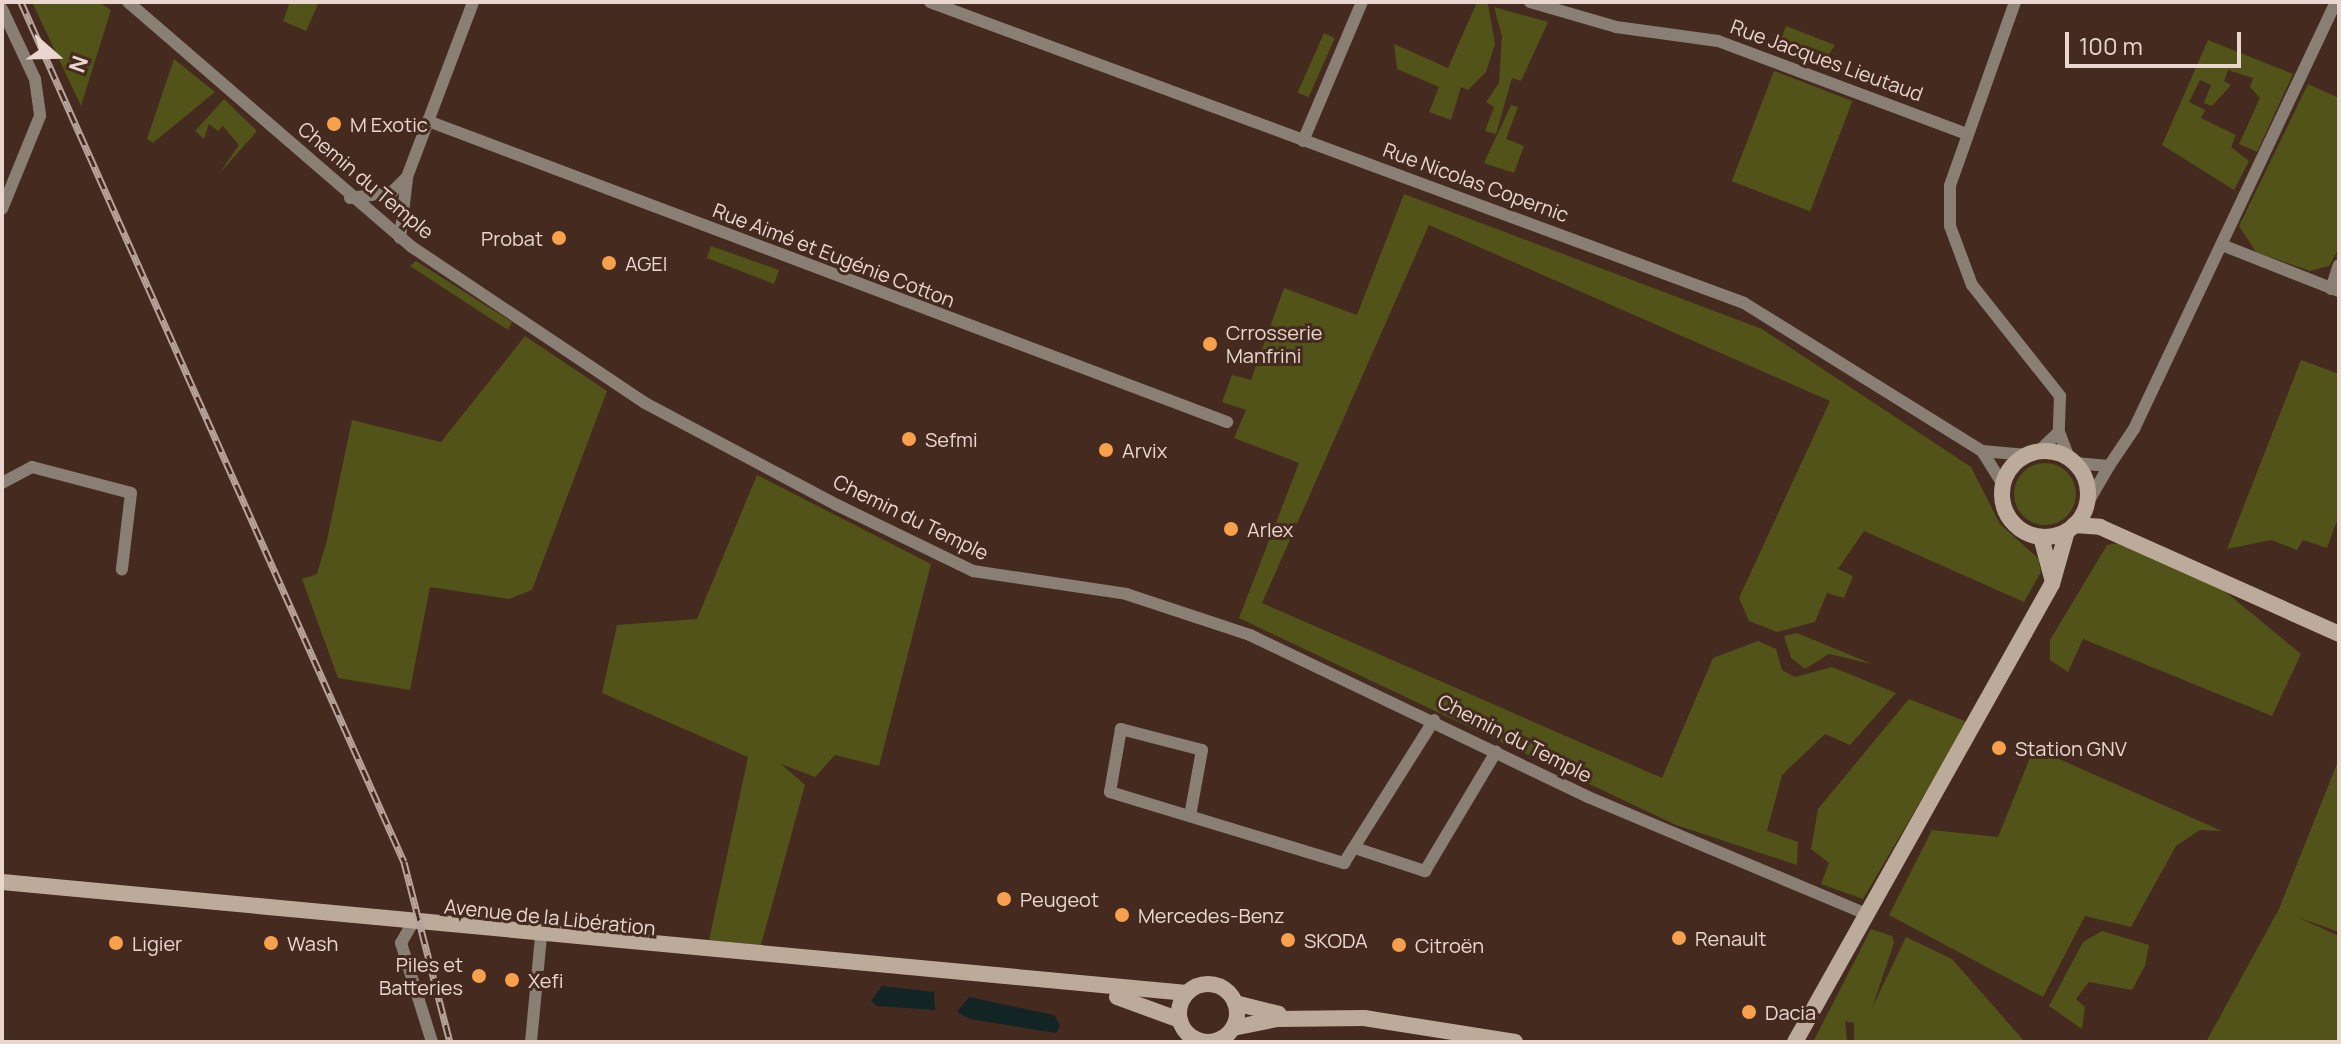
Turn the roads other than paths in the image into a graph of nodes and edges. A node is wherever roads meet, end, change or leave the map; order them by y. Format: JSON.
{"nodes":[{"id":1,"x":128,"y":2,"type":"edge"},
{"id":2,"x":473,"y":2,"type":"edge"},
{"id":3,"x":930,"y":2,"type":"edge"},
{"id":4,"x":1362,"y":2,"type":"edge"},
{"id":5,"x":1530,"y":2,"type":"edge"},
{"id":6,"x":2015,"y":2,"type":"edge"},
{"id":7,"x":2336,"y":2,"type":"edge"},
{"id":8,"x":2,"y":9,"type":"edge"},
{"id":9,"x":428,"y":121,"type":"junction"},
{"id":10,"x":1967,"y":134,"type":"junction"},
{"id":11,"x":1303,"y":141,"type":"junction"},
{"id":12,"x":407,"y":177,"type":"junction"},
{"id":13,"x":350,"y":198,"type":"junction"},
{"id":14,"x":2,"y":209,"type":"edge"},
{"id":15,"x":400,"y":238,"type":"junction"},
{"id":16,"x":2222,"y":245,"type":"junction"},
{"id":17,"x":2339,"y":265,"type":"edge"},
{"id":18,"x":2335,"y":290,"type":"edge"},
{"id":19,"x":1227,"y":422,"type":"dead end"},
{"id":20,"x":2059,"y":432,"type":"junction"},
{"id":21,"x":1982,"y":451,"type":"junction"},
{"id":22,"x":2032,"y":453,"type":"junction"},
{"id":23,"x":2072,"y":461,"type":"junction"},
{"id":24,"x":2109,"y":466,"type":"junction"},
{"id":25,"x":2,"y":483,"type":"edge"},
{"id":26,"x":2003,"y":485,"type":"junction"},
{"id":27,"x":2086,"y":506,"type":"junction"},
{"id":28,"x":2100,"y":527,"type":"junction"},
{"id":29,"x":2070,"y":528,"type":"junction"},
{"id":30,"x":2041,"y":537,"type":"junction"},
{"id":31,"x":122,"y":569,"type":"dead end"},
{"id":32,"x":2052,"y":584,"type":"junction"},
{"id":33,"x":2339,"y":634,"type":"edge"},
{"id":34,"x":1434,"y":720,"type":"junction"},
{"id":35,"x":1496,"y":752,"type":"junction"},
{"id":36,"x":1190,"y":816,"type":"junction"},
{"id":37,"x":1358,"y":849,"type":"junction"},
{"id":38,"x":2,"y":882,"type":"edge"},
{"id":39,"x":1866,"y":914,"type":"junction"},
{"id":40,"x":388,"y":921,"type":"junction"},
{"id":41,"x":412,"y":924,"type":"junction"},
{"id":42,"x":541,"y":936,"type":"junction"},
{"id":43,"x":401,"y":943,"type":"junction"},
{"id":44,"x":1094,"y":988,"type":"junction"},
{"id":45,"x":1187,"y":993,"type":"junction"},
{"id":46,"x":1235,"y":1003,"type":"junction"},
{"id":47,"x":1304,"y":1017,"type":"junction"},
{"id":48,"x":1233,"y":1028,"type":"junction"},
{"id":49,"x":1186,"y":1032,"type":"edge"},
{"id":50,"x":1218,"y":1041,"type":"edge"},
{"id":51,"x":432,"y":1042,"type":"edge"},
{"id":52,"x":531,"y":1042,"type":"edge"},
{"id":53,"x":1515,"y":1042,"type":"edge"},
{"id":54,"x":1795,"y":1042,"type":"edge"}],
"edges":[{"from":1,"to":13,"type":"street","name":"Chemin du Temple"},
{"from":2,"to":9,"type":"street"},
{"from":3,"to":11,"type":"street","name":"Rue Nicolas Copernic"},
{"from":4,"to":11,"type":"street"},
{"from":5,"to":10,"type":"street","name":"Rue Jacques Lieutaud"},
{"from":6,"to":10,"type":"street"},
{"from":7,"to":16,"type":"street"},
{"from":8,"to":14,"type":"street"},
{"from":9,"to":12,"type":"street"},
{"from":9,"to":19,"type":"street","name":"Rue Aimé et Eugénie Cotton"},
{"from":10,"to":20,"type":"street"},
{"from":11,"to":21,"type":"street","name":"Rue Nicolas Copernic"},
{"from":12,"to":13,"type":"street"},
{"from":12,"to":15,"type":"street"},
{"from":13,"to":15,"type":"street","name":"Chemin du Temple"},
{"from":15,"to":34,"type":"street","name":"Chemin du Temple"},
{"from":16,"to":18,"type":"street"},
{"from":16,"to":24,"type":"street"},
{"from":17,"to":18,"type":"street"},
{"from":20,"to":22,"type":"street"},
{"from":20,"to":23,"type":"street"},
{"from":21,"to":22,"type":"street"},
{"from":21,"to":26,"type":"street"},
{"from":22,"to":23,"type":"main road"},
{"from":22,"to":26,"type":"main road"},
{"from":23,"to":24,"type":"street"},
{"from":23,"to":27,"type":"main road"},
{"from":24,"to":27,"type":"street"},
{"from":25,"to":31,"type":"street"},
{"from":26,"to":30,"type":"main road"},
{"from":27,"to":28,"type":"main road"},
{"from":27,"to":29,"type":"main road"},
{"from":28,"to":29,"type":"main road"},
{"from":28,"to":33,"type":"main road"},
{"from":29,"to":30,"type":"main road"},
{"from":29,"to":32,"type":"main road"},
{"from":30,"to":32,"type":"main road"},
{"from":32,"to":39,"type":"main road"},
{"from":34,"to":35,"type":"street","name":"Chemin du Temple"},
{"from":34,"to":37,"type":"street"},
{"from":35,"to":37,"type":"street"},
{"from":35,"to":39,"type":"street","name":"Chemin du Temple"},
{"from":36,"to":36,"type":"street"},
{"from":36,"to":37,"type":"street"},
{"from":38,"to":40,"type":"main road","name":"Avenue de la Libération"},
{"from":39,"to":54,"type":"main road"},
{"from":40,"to":41,"type":"main road","name":"Avenue de la Libération"},
{"from":40,"to":43,"type":"street"},
{"from":41,"to":42,"type":"main road","name":"Avenue de la Libération"},
{"from":41,"to":43,"type":"street"},
{"from":42,"to":44,"type":"main road","name":"Avenue de la Libération"},
{"from":42,"to":52,"type":"street"},
{"from":43,"to":51,"type":"street"},
{"from":44,"to":45,"type":"main road","name":"Avenue de la Libération"},
{"from":44,"to":49,"type":"main road","name":"Avenue de la Libération"},
{"from":45,"to":46,"type":"main road"},
{"from":45,"to":49,"type":"main road"},
{"from":46,"to":47,"type":"main road"},
{"from":46,"to":48,"type":"main road"},
{"from":47,"to":48,"type":"main road"},
{"from":47,"to":53,"type":"main road"},
{"from":48,"to":50,"type":"main road"},
{"from":49,"to":50,"type":"main road"}]}
